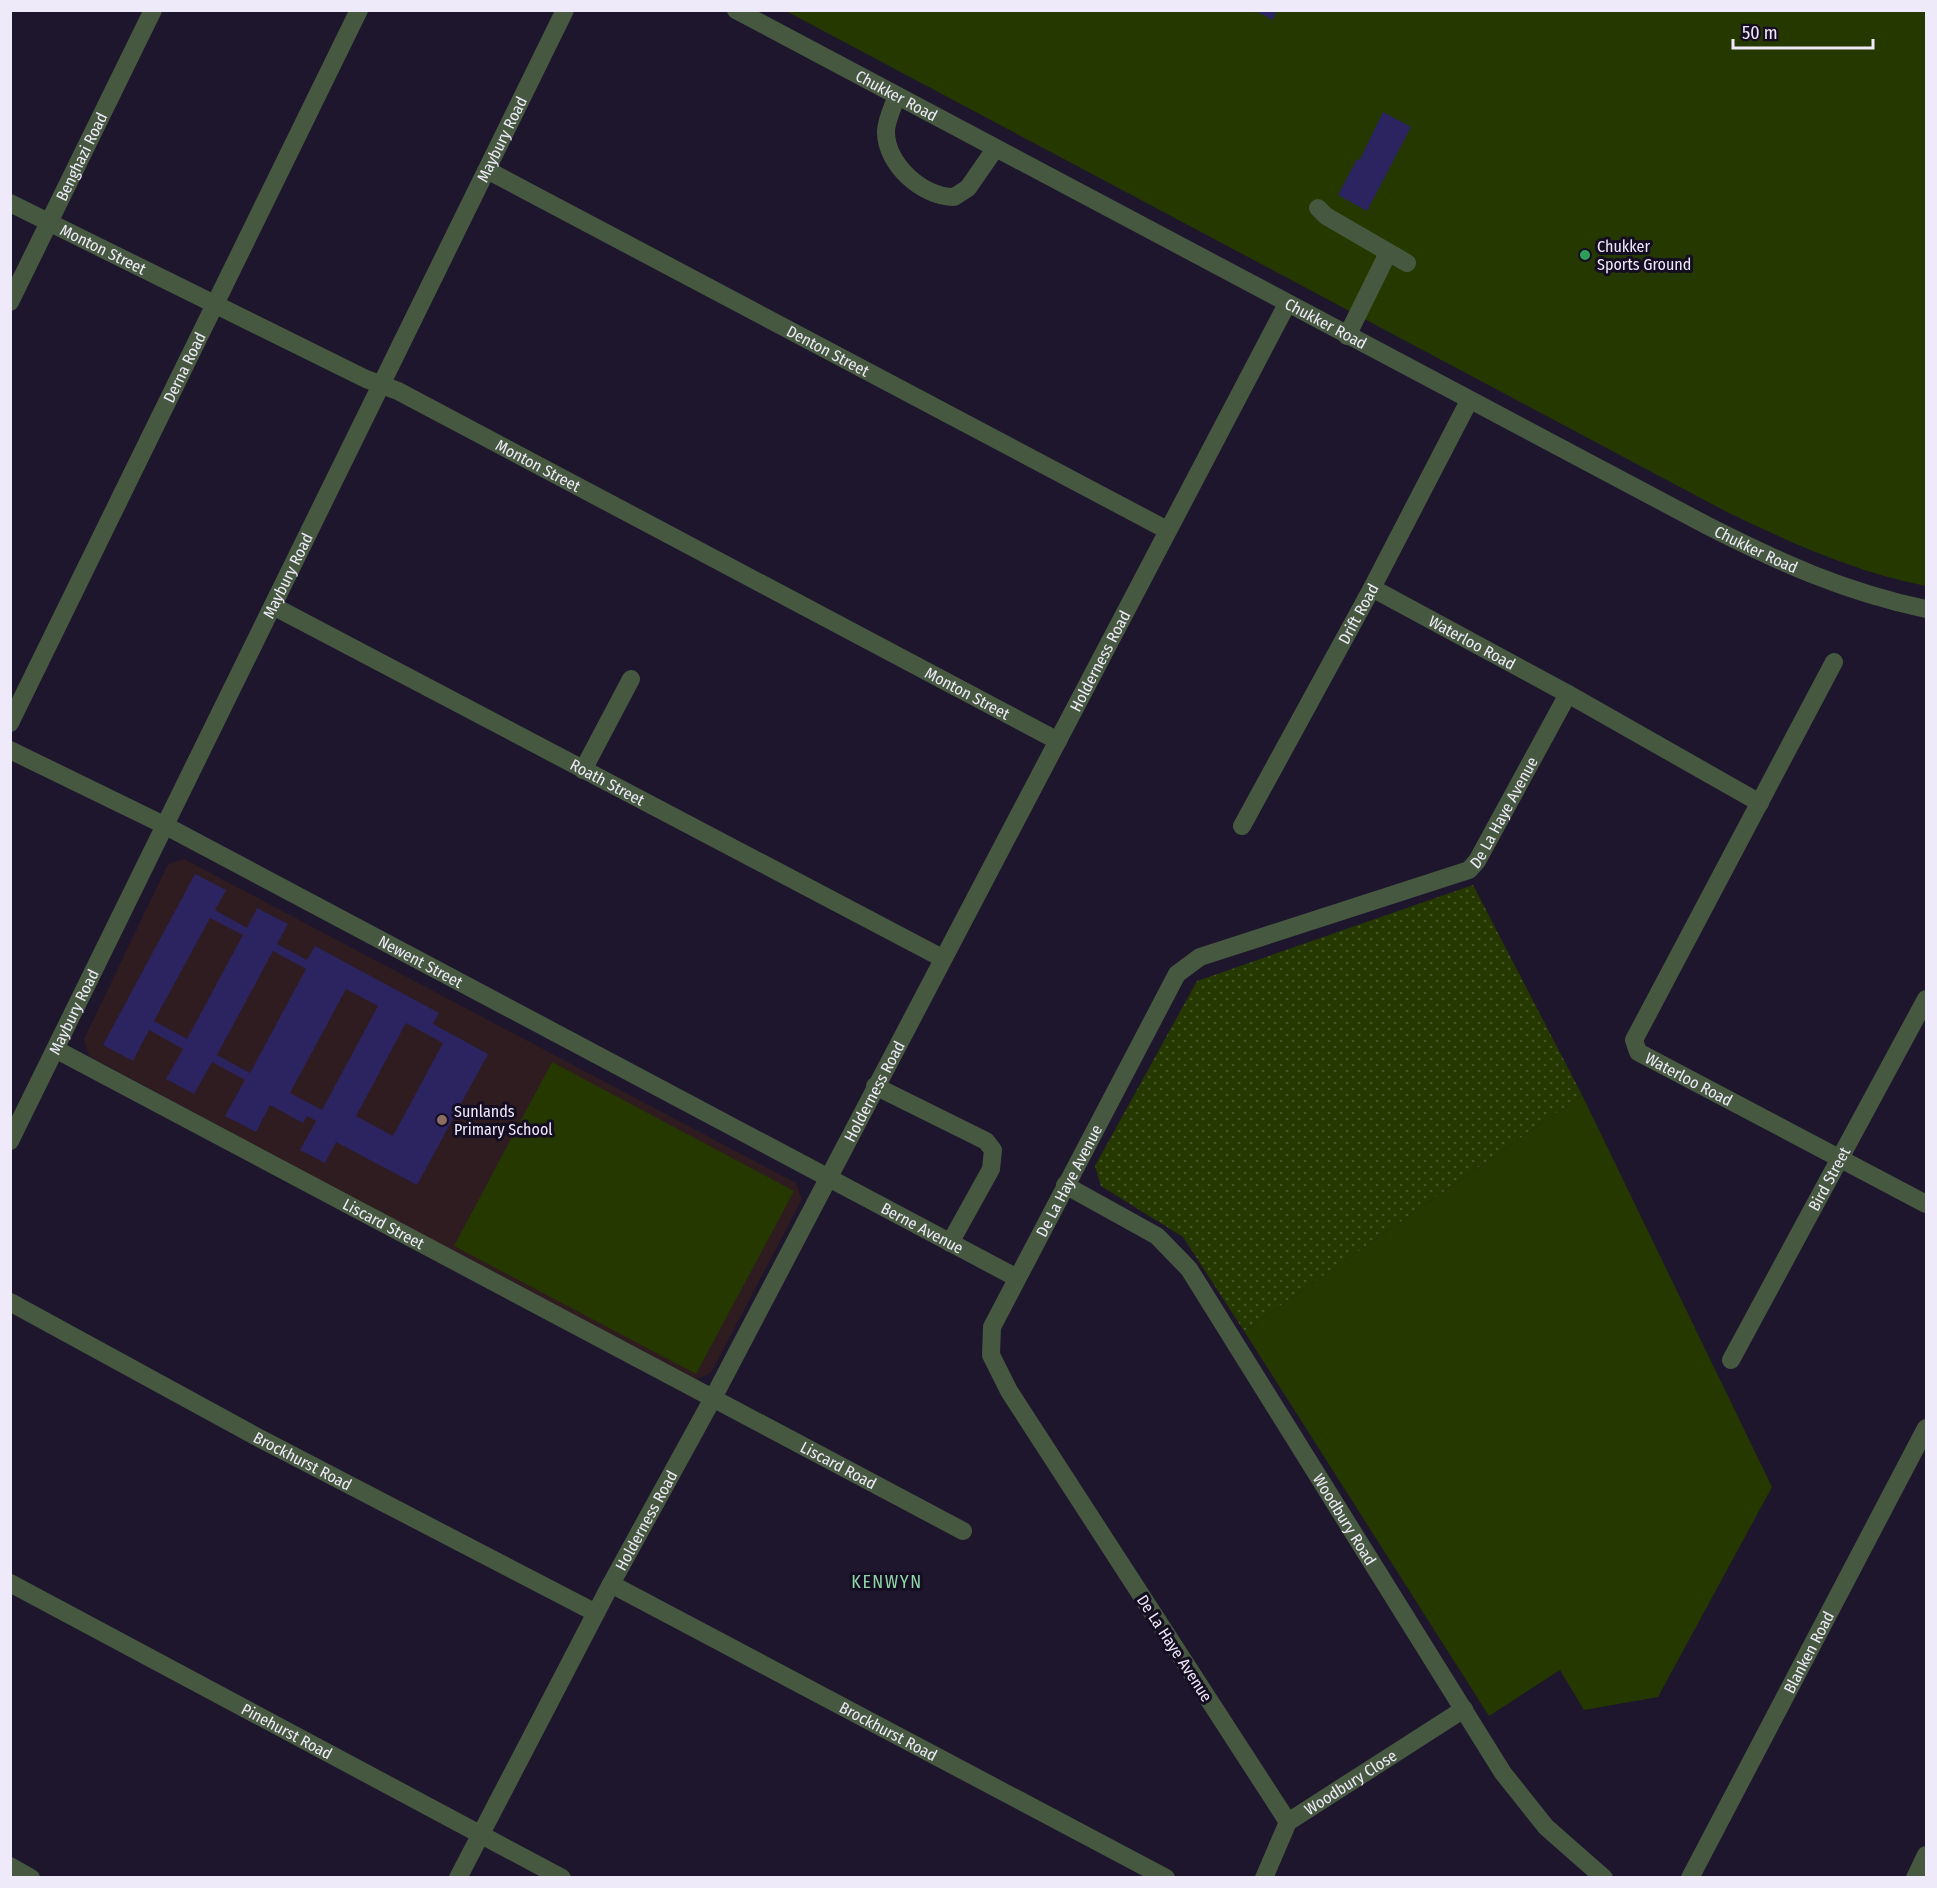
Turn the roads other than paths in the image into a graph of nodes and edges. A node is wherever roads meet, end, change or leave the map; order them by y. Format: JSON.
{"nodes":[{"id":1,"x":153,"y":10,"type":"edge"},
{"id":2,"x":359,"y":10,"type":"edge"},
{"id":3,"x":565,"y":10,"type":"edge"},
{"id":4,"x":736,"y":10,"type":"edge"},
{"id":5,"x":897,"y":96,"type":"junction"},
{"id":6,"x":995,"y":149,"type":"junction"},
{"id":7,"x":487,"y":170,"type":"junction"},
{"id":8,"x":10,"y":203,"type":"edge"},
{"id":9,"x":1318,"y":208,"type":"dead end"},
{"id":10,"x":49,"y":222,"type":"junction"},
{"id":11,"x":1388,"y":253,"type":"junction"},
{"id":12,"x":1407,"y":263,"type":"dead end"},
{"id":13,"x":10,"y":302,"type":"edge"},
{"id":14,"x":1287,"y":304,"type":"junction"},
{"id":15,"x":215,"y":305,"type":"junction"},
{"id":16,"x":1347,"y":336,"type":"junction"},
{"id":17,"x":382,"y":385,"type":"junction"},
{"id":18,"x":1468,"y":400,"type":"junction"},
{"id":19,"x":1167,"y":530,"type":"junction"},
{"id":20,"x":1372,"y":588,"type":"junction"},
{"id":21,"x":273,"y":606,"type":"junction"},
{"id":22,"x":1926,"y":609,"type":"edge"},
{"id":23,"x":1834,"y":662,"type":"dead end"},
{"id":24,"x":631,"y":679,"type":"dead end"},
{"id":25,"x":1568,"y":694,"type":"junction"},
{"id":26,"x":10,"y":723,"type":"edge"},
{"id":27,"x":1058,"y":741,"type":"junction"},
{"id":28,"x":10,"y":750,"type":"edge"},
{"id":29,"x":583,"y":770,"type":"junction"},
{"id":30,"x":1760,"y":802,"type":"junction"},
{"id":31,"x":166,"y":826,"type":"junction"},
{"id":32,"x":1242,"y":826,"type":"dead end"},
{"id":33,"x":942,"y":958,"type":"junction"},
{"id":34,"x":1926,"y":999,"type":"edge"},
{"id":35,"x":57,"y":1050,"type":"junction"},
{"id":36,"x":875,"y":1086,"type":"junction"},
{"id":37,"x":10,"y":1141,"type":"edge"},
{"id":38,"x":1840,"y":1158,"type":"junction"},
{"id":39,"x":828,"y":1178,"type":"junction"},
{"id":40,"x":1065,"y":1185,"type":"junction"},
{"id":41,"x":1926,"y":1204,"type":"edge"},
{"id":42,"x":950,"y":1243,"type":"junction"},
{"id":43,"x":1017,"y":1278,"type":"junction"},
{"id":44,"x":10,"y":1302,"type":"edge"},
{"id":45,"x":1731,"y":1360,"type":"dead end"},
{"id":46,"x":712,"y":1400,"type":"junction"},
{"id":47,"x":1926,"y":1428,"type":"edge"},
{"id":48,"x":963,"y":1531,"type":"dead end"},
{"id":49,"x":10,"y":1583,"type":"edge"},
{"id":50,"x":611,"y":1584,"type":"junction"},
{"id":51,"x":596,"y":1613,"type":"junction"},
{"id":52,"x":1464,"y":1709,"type":"junction"},
{"id":53,"x":1288,"y":1822,"type":"junction"},
{"id":54,"x":482,"y":1834,"type":"junction"},
{"id":55,"x":1926,"y":1856,"type":"edge"},
{"id":56,"x":10,"y":1866,"type":"edge"},
{"id":57,"x":32,"y":1878,"type":"edge"},
{"id":58,"x":458,"y":1878,"type":"edge"},
{"id":59,"x":562,"y":1878,"type":"edge"},
{"id":60,"x":1166,"y":1878,"type":"edge"},
{"id":61,"x":1264,"y":1878,"type":"edge"},
{"id":62,"x":1604,"y":1878,"type":"edge"},
{"id":63,"x":1690,"y":1878,"type":"edge"},
{"id":64,"x":1915,"y":1878,"type":"edge"}],
"edges":[{"from":1,"to":10,"type":"street","name":"Benghazi Road"},
{"from":2,"to":15,"type":"street","name":"Derna Road"},
{"from":3,"to":7,"type":"street","name":"Maybury Road"},
{"from":4,"to":5,"type":"street","name":"Chukker Road"},
{"from":5,"to":6,"type":"street","name":"Chukker Road"},
{"from":5,"to":6,"type":"street"},
{"from":6,"to":14,"type":"street","name":"Chukker Road"},
{"from":7,"to":17,"type":"street","name":"Maybury Road"},
{"from":7,"to":19,"type":"street","name":"Denton Street"},
{"from":8,"to":10,"type":"street","name":"Monton Street"},
{"from":9,"to":11,"type":"street"},
{"from":10,"to":13,"type":"street","name":"Benghazi Road"},
{"from":10,"to":15,"type":"street","name":"Monton Street"},
{"from":11,"to":12,"type":"street"},
{"from":11,"to":16,"type":"street"},
{"from":14,"to":16,"type":"street","name":"Chukker Road"},
{"from":14,"to":19,"type":"street","name":"Holderness Road"},
{"from":15,"to":17,"type":"street","name":"Monton Street"},
{"from":15,"to":26,"type":"street","name":"Derna Road"},
{"from":16,"to":18,"type":"street","name":"Chukker Road"},
{"from":17,"to":21,"type":"street","name":"Maybury Road"},
{"from":17,"to":27,"type":"street","name":"Monton Street"},
{"from":18,"to":20,"type":"street","name":"Drift Road"},
{"from":18,"to":22,"type":"street","name":"Chukker Road"},
{"from":19,"to":27,"type":"street","name":"Holderness Road"},
{"from":20,"to":25,"type":"street","name":"Waterloo Road"},
{"from":20,"to":32,"type":"street","name":"Drift Road"},
{"from":21,"to":29,"type":"street","name":"Roath Street"},
{"from":21,"to":31,"type":"street","name":"Maybury Road"},
{"from":23,"to":30,"type":"street","name":"Waterloo Road"},
{"from":24,"to":29,"type":"street"},
{"from":25,"to":30,"type":"street","name":"Waterloo Road"},
{"from":25,"to":40,"type":"street","name":"De La Haye Avenue"},
{"from":27,"to":33,"type":"street","name":"Holderness Road"},
{"from":28,"to":31,"type":"street","name":"Newent Street"},
{"from":29,"to":33,"type":"street","name":"Roath Street"},
{"from":30,"to":38,"type":"street","name":"Waterloo Road"},
{"from":31,"to":35,"type":"street","name":"Maybury Road"},
{"from":31,"to":39,"type":"street","name":"Newent Street"},
{"from":33,"to":36,"type":"street","name":"Holderness Road"},
{"from":34,"to":38,"type":"street","name":"Bird Street"},
{"from":35,"to":37,"type":"street","name":"Maybury Road"},
{"from":35,"to":46,"type":"street","name":"Liscard Street"},
{"from":36,"to":39,"type":"street","name":"Holderness Road"},
{"from":36,"to":42,"type":"street"},
{"from":38,"to":41,"type":"street","name":"Waterloo Road"},
{"from":38,"to":45,"type":"street","name":"Bird Street"},
{"from":39,"to":42,"type":"street","name":"Berne Avenue"},
{"from":39,"to":46,"type":"street","name":"Holderness Road"},
{"from":40,"to":43,"type":"street","name":"De La Haye Avenue"},
{"from":40,"to":52,"type":"street","name":"Woodbury Road"},
{"from":42,"to":43,"type":"street","name":"Berne Avenue"},
{"from":43,"to":53,"type":"street","name":"De La Haye Avenue"},
{"from":44,"to":51,"type":"street","name":"Brockhurst Road"},
{"from":46,"to":48,"type":"street","name":"Liscard Road"},
{"from":46,"to":50,"type":"street","name":"Holderness Road"},
{"from":47,"to":63,"type":"street","name":"Blanken Road"},
{"from":49,"to":54,"type":"street","name":"Pinehurst Road"},
{"from":50,"to":51,"type":"street","name":"Holderness Road"},
{"from":50,"to":60,"type":"street","name":"Brockhurst Road"},
{"from":51,"to":54,"type":"street","name":"Holderness Road"},
{"from":52,"to":53,"type":"street","name":"Woodbury Close"},
{"from":52,"to":62,"type":"street","name":"Woodbury Road"},
{"from":53,"to":61,"type":"street","name":"Woodbury Close"},
{"from":54,"to":58,"type":"street","name":"Holderness Road"},
{"from":54,"to":59,"type":"street","name":"Pinehurst Road"},
{"from":55,"to":64,"type":"street"},
{"from":56,"to":57,"type":"street"}]}
